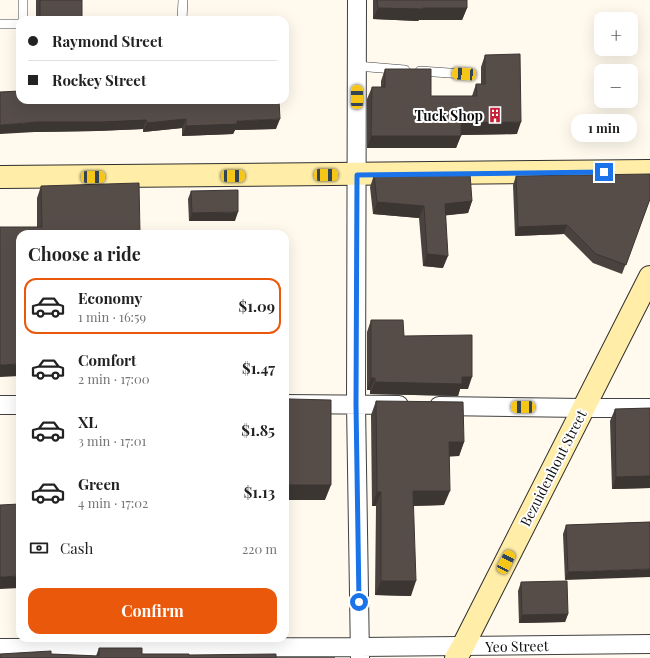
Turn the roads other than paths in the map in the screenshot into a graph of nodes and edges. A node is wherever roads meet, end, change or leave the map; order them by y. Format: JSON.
{"nodes":[{"id":1,"x":22,"y":0,"type":"edge"},
{"id":2,"x":183,"y":0,"type":"edge"},
{"id":3,"x":357,"y":0,"type":"edge"},
{"id":4,"x":23,"y":16,"type":"edge"},
{"id":5,"x":182,"y":16,"type":"edge"},
{"id":6,"x":0,"y":24,"type":"edge"},
{"id":7,"x":16,"y":24,"type":"edge"},
{"id":8,"x":357,"y":66,"type":"junction"},
{"id":9,"x":464,"y":74,"type":"dead end"},
{"id":10,"x":650,"y":172,"type":"edge"},
{"id":11,"x":357,"y":175,"type":"junction"},
{"id":12,"x":0,"y":177,"type":"edge"},
{"id":13,"x":650,"y":277,"type":"edge"},
{"id":14,"x":289,"y":404,"type":"edge"},
{"id":15,"x":356,"y":404,"type":"junction"},
{"id":16,"x":0,"y":405,"type":"edge"},
{"id":17,"x":16,"y":405,"type":"edge"},
{"id":18,"x":583,"y":408,"type":"junction"},
{"id":19,"x":650,"y":408,"type":"edge"},
{"id":20,"x":650,"y":644,"type":"edge"},
{"id":21,"x":0,"y":648,"type":"edge"},
{"id":22,"x":460,"y":652,"type":"edge"},
{"id":23,"x":360,"y":653,"type":"edge"}],
"edges":[{"from":1,"to":4,"type":"lane"},
{"from":2,"to":5,"type":"lane"},
{"from":3,"to":8,"type":"street"},
{"from":6,"to":7,"type":"lane"},
{"from":8,"to":9,"type":"lane"},
{"from":8,"to":11,"type":"street"},
{"from":10,"to":11,"type":"main road"},
{"from":11,"to":12,"type":"main road"},
{"from":11,"to":15,"type":"street"},
{"from":13,"to":18,"type":"main road","name":"Bezuidenhout Street"},
{"from":14,"to":15,"type":"street"},
{"from":15,"to":18,"type":"street"},
{"from":15,"to":23,"type":"street"},
{"from":16,"to":17,"type":"street"},
{"from":18,"to":19,"type":"street"},
{"from":18,"to":22,"type":"main road","name":"Bezuidenhout Street"},
{"from":20,"to":22,"type":"street","name":"Yeo Street"},
{"from":21,"to":23,"type":"street","name":"Yeo Street"},
{"from":22,"to":23,"type":"street","name":"Yeo Street"}]}
